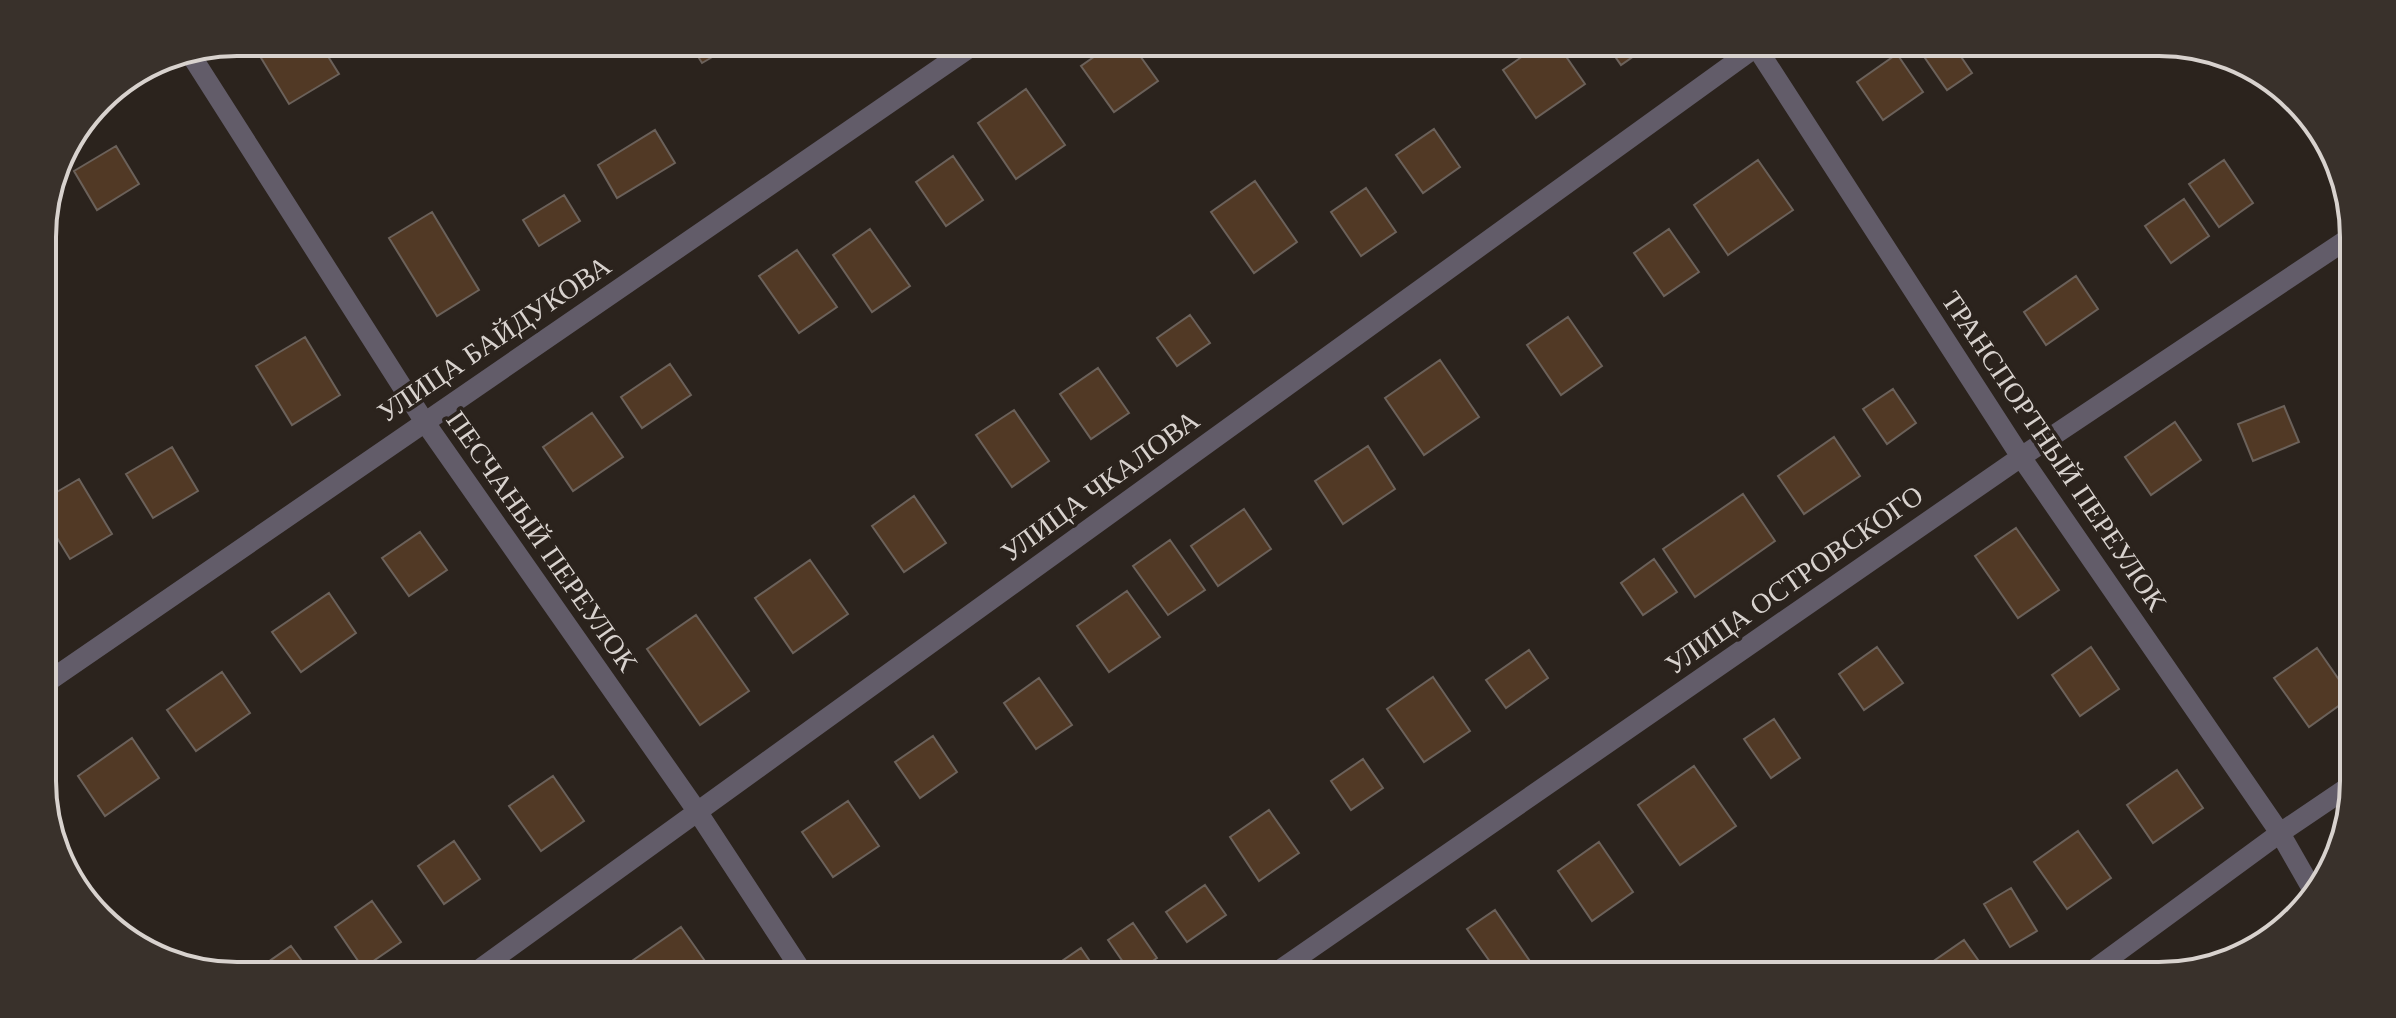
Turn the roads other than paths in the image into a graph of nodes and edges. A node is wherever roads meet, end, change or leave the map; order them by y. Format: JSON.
{"nodes":[{"id":1,"x":958,"y":56,"type":"edge"},
{"id":2,"x":1740,"y":56,"type":"edge"},
{"id":3,"x":1765,"y":56,"type":"edge"},
{"id":4,"x":195,"y":61,"type":"edge"},
{"id":5,"x":2340,"y":244,"type":"edge"},
{"id":6,"x":424,"y":421,"type":"junction"},
{"id":7,"x":2021,"y":457,"type":"junction"},
{"id":8,"x":56,"y":676,"type":"edge"},
{"id":9,"x":2339,"y":793,"type":"edge"},
{"id":10,"x":697,"y":811,"type":"junction"},
{"id":11,"x":2280,"y":833,"type":"junction"},
{"id":12,"x":2308,"y":883,"type":"edge"},
{"id":13,"x":489,"y":962,"type":"edge"},
{"id":14,"x":796,"y":962,"type":"edge"},
{"id":15,"x":1291,"y":962,"type":"edge"},
{"id":16,"x":2104,"y":962,"type":"edge"}],
"edges":[{"from":1,"to":6,"type":"street","name":"УЛИЦА БАЙДУКОВА"},
{"from":2,"to":10,"type":"street","name":"УЛИЦА ЧКАЛОВА"},
{"from":3,"to":7,"type":"street","name":"ТРАНСПОРТНЫЙ ПЕРЕУЛОК"},
{"from":4,"to":6,"type":"street","name":"ПЕСЧАНЫЙ ПЕРЕУЛОК"},
{"from":5,"to":7,"type":"street","name":"УЛИЦА ОСТРОВСКОГО"},
{"from":6,"to":8,"type":"street","name":"УЛИЦА БАЙДУКОВА"},
{"from":6,"to":10,"type":"street","name":"ПЕСЧАНЫЙ ПЕРЕУЛОК"},
{"from":7,"to":11,"type":"street","name":"ТРАНСПОРТНЫЙ ПЕРЕУЛОК"},
{"from":7,"to":15,"type":"street","name":"УЛИЦА ОСТРОВСКОГО"},
{"from":9,"to":11,"type":"street"},
{"from":10,"to":13,"type":"street","name":"УЛИЦА ЧКАЛОВА"},
{"from":10,"to":14,"type":"street","name":"ПЕСЧАНЫЙ ПЕРЕУЛОК"},
{"from":11,"to":12,"type":"street","name":"ТРАНСПОРТНЫЙ ПЕРЕУЛОК"},
{"from":11,"to":16,"type":"street"}]}
